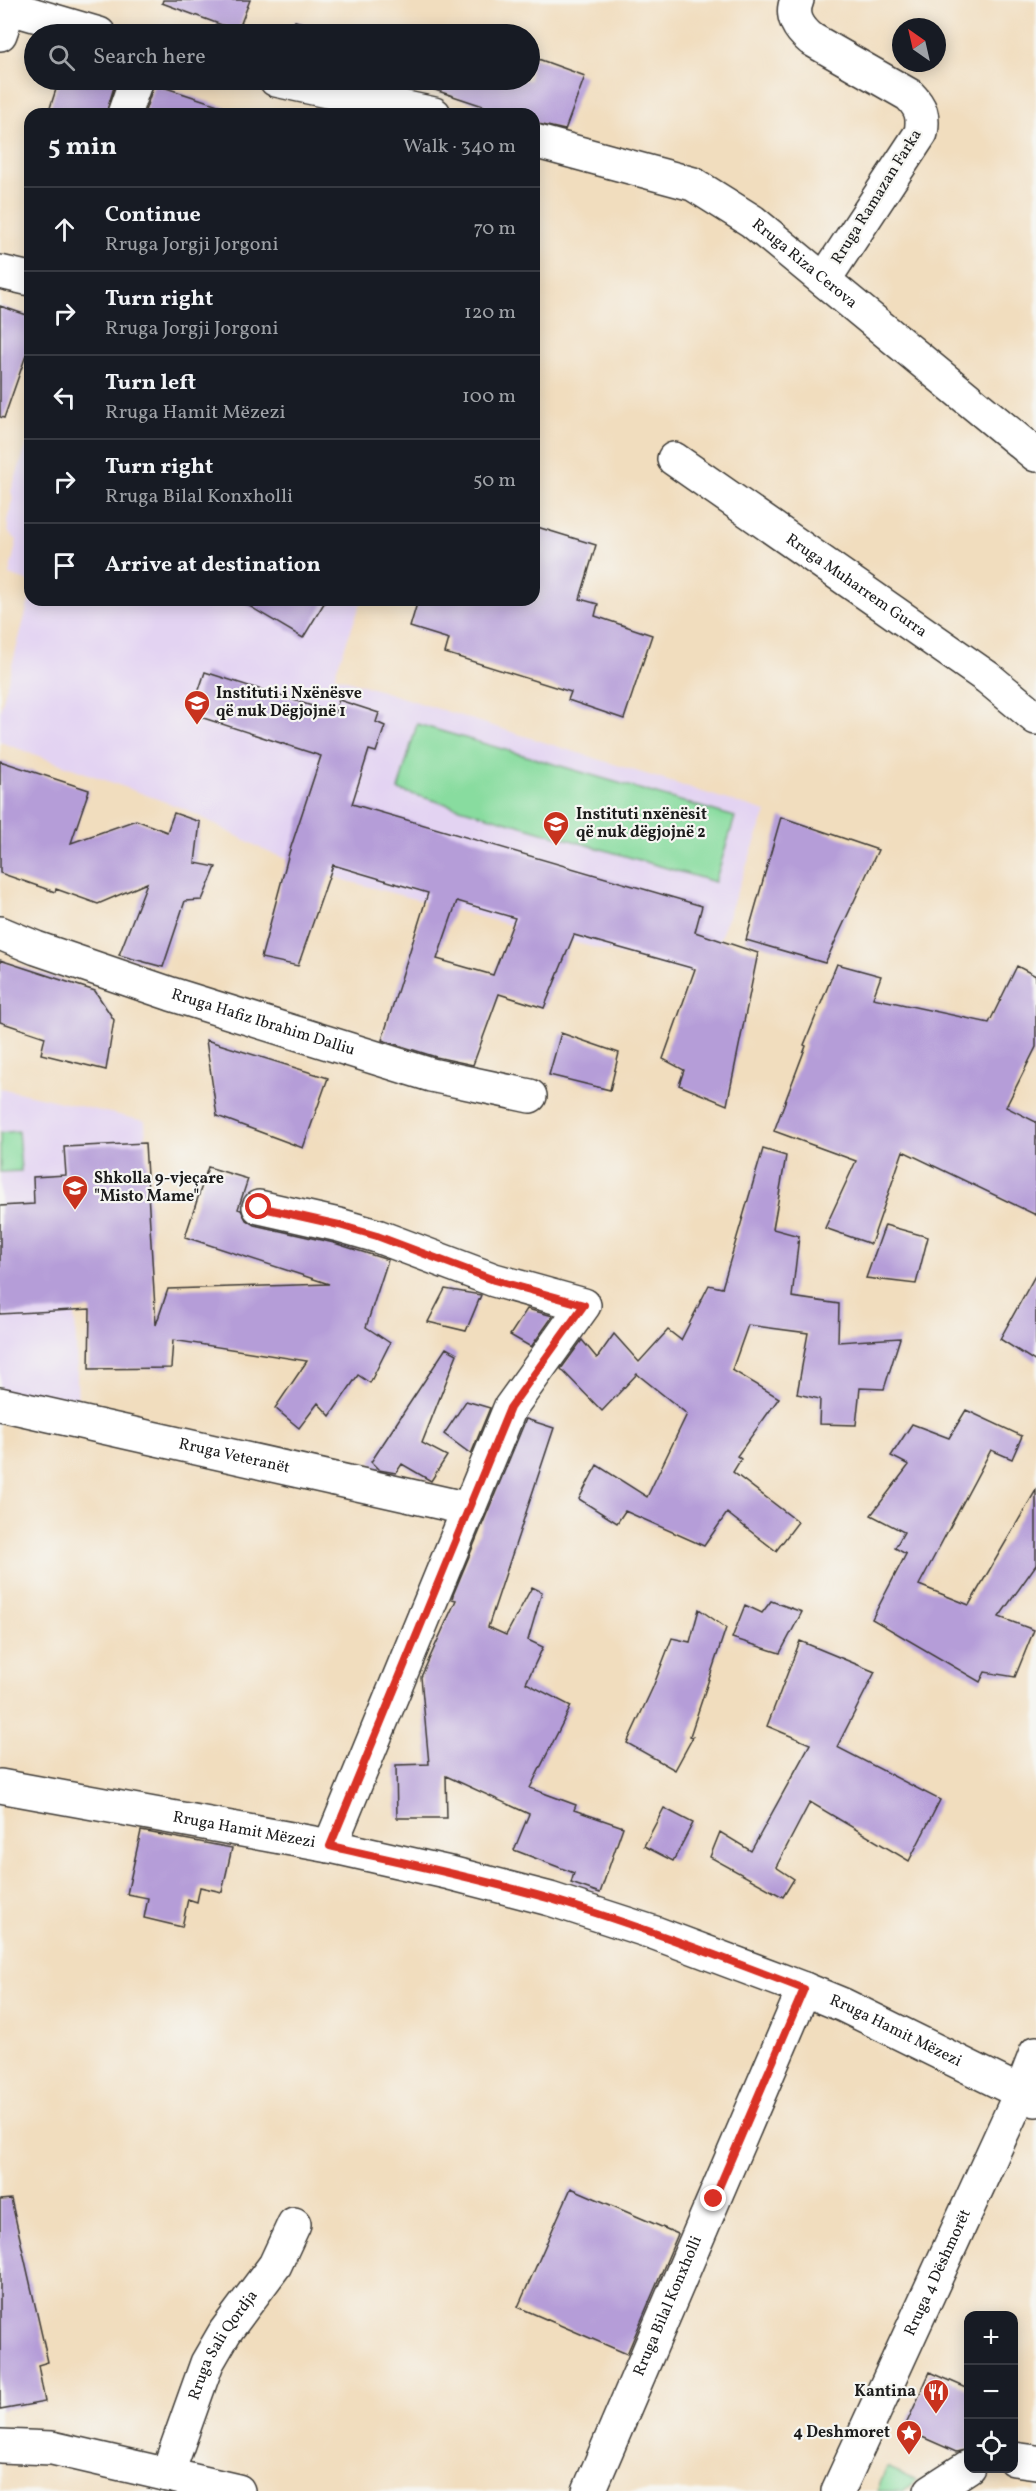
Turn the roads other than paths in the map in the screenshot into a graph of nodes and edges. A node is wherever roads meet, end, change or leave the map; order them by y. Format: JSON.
{"nodes":[{"id":1,"x":797,"y":0,"type":"edge"},
{"id":2,"x":5,"y":12,"type":"edge"},
{"id":3,"x":56,"y":24,"type":"edge"},
{"id":4,"x":132,"y":90,"type":"edge"},
{"id":5,"x":322,"y":90,"type":"edge"},
{"id":6,"x":126,"y":108,"type":"edge"},
{"id":7,"x":406,"y":108,"type":"edge"},
{"id":8,"x":540,"y":143,"type":"edge"},
{"id":9,"x":0,"y":272,"type":"edge"},
{"id":10,"x":24,"y":278,"type":"edge"},
{"id":11,"x":824,"y":280,"type":"junction"},
{"id":12,"x":1036,"y":455,"type":"edge"},
{"id":13,"x":674,"y":459,"type":"dead end"},
{"id":14,"x":1036,"y":718,"type":"edge"},
{"id":15,"x":0,"y":933,"type":"edge"},
{"id":16,"x":530,"y":1096,"type":"dead end"},
{"id":17,"x":259,"y":1207,"type":"dead end"},
{"id":18,"x":0,"y":1404,"type":"edge"},
{"id":19,"x":469,"y":1509,"type":"junction"},
{"id":20,"x":0,"y":1786,"type":"edge"},
{"id":21,"x":330,"y":1846,"type":"junction"},
{"id":22,"x":804,"y":1989,"type":"junction"},
{"id":23,"x":1036,"y":2054,"type":"edge"},
{"id":24,"x":1028,"y":2096,"type":"edge"},
{"id":25,"x":294,"y":2224,"type":"dead end"},
{"id":26,"x":0,"y":2446,"type":"edge"},
{"id":27,"x":1018,"y":2460,"type":"edge"},
{"id":28,"x":1036,"y":2462,"type":"edge"},
{"id":29,"x":964,"y":2471,"type":"edge"},
{"id":30,"x":167,"y":2475,"type":"junction"},
{"id":31,"x":238,"y":2491,"type":"edge"},
{"id":32,"x":589,"y":2491,"type":"edge"},
{"id":33,"x":838,"y":2491,"type":"edge"},
{"id":34,"x":931,"y":2491,"type":"edge"}],
"edges":[{"from":1,"to":11,"type":"street","name":"Rruga Ramazan Farka"},
{"from":2,"to":3,"type":"street"},
{"from":4,"to":6,"type":"street"},
{"from":5,"to":7,"type":"street"},
{"from":8,"to":11,"type":"street","name":"Rruga Riza Cerova"},
{"from":9,"to":10,"type":"street"},
{"from":11,"to":12,"type":"street","name":"Rruga Riza Cerova"},
{"from":13,"to":14,"type":"street","name":"Rruga Muharrem Gurra"},
{"from":15,"to":16,"type":"street","name":"Rruga Hafiz Ibrahim Dalliu"},
{"from":17,"to":19,"type":"street"},
{"from":18,"to":19,"type":"street","name":"Rruga Veteranët"},
{"from":19,"to":21,"type":"street"},
{"from":20,"to":21,"type":"street","name":"Rruga Hamit Mëzezi"},
{"from":21,"to":22,"type":"street","name":"Rruga Hamit Mëzezi"},
{"from":22,"to":24,"type":"street","name":"Rruga Hamit Mëzezi"},
{"from":22,"to":32,"type":"street","name":"Rruga Bilal Konxholli"},
{"from":23,"to":24,"type":"street","name":"Rruga 4 Dëshmorët"},
{"from":24,"to":33,"type":"street","name":"Rruga 4 Dëshmorët"},
{"from":25,"to":30,"type":"street","name":"Rruga Sali Qordja"},
{"from":26,"to":30,"type":"street"},
{"from":27,"to":28,"type":"street"},
{"from":29,"to":34,"type":"street"},
{"from":30,"to":31,"type":"street"}]}
